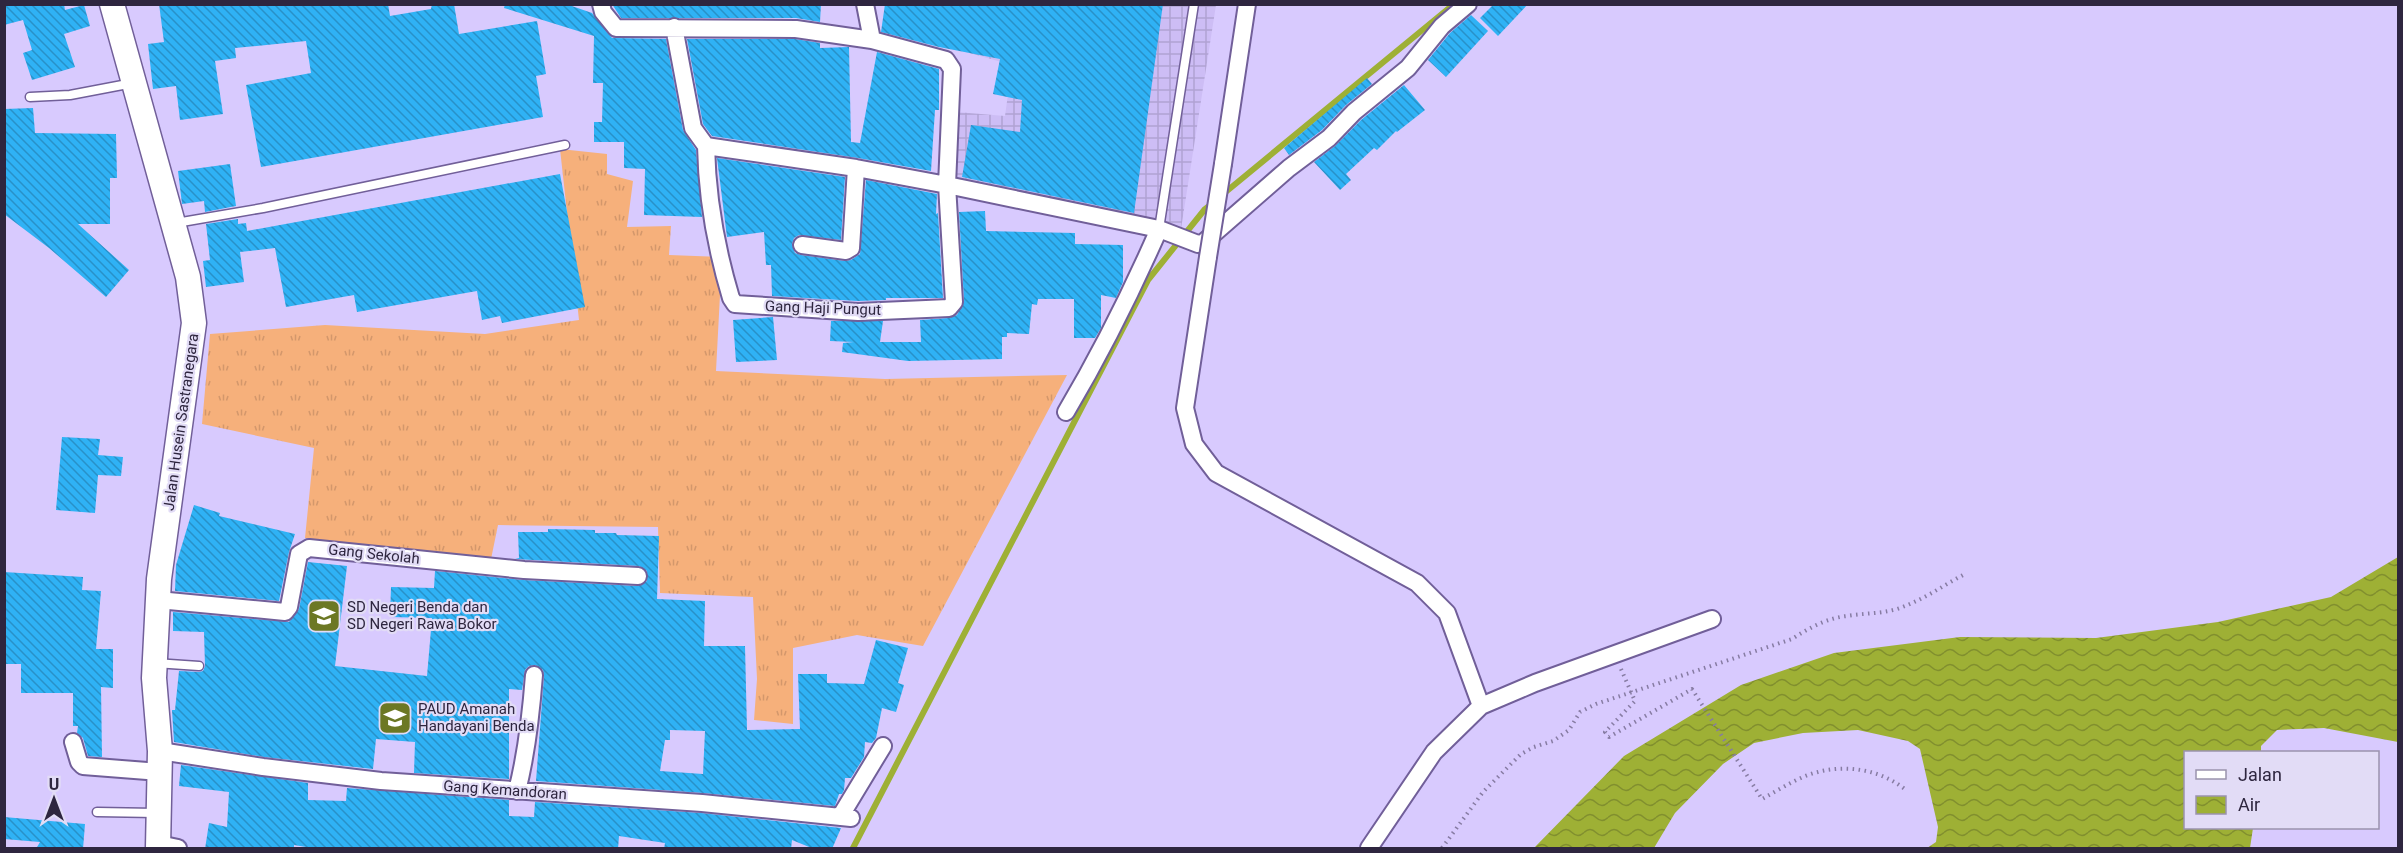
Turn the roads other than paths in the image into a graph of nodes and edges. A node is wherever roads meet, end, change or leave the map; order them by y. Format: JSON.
{"nodes":[{"id":1,"x":112,"y":4,"type":"edge"},
{"id":2,"x":601,"y":4,"type":"edge"},
{"id":3,"x":865,"y":4,"type":"edge"},
{"id":4,"x":1194,"y":4,"type":"edge"},
{"id":5,"x":1247,"y":4,"type":"edge"},
{"id":6,"x":1468,"y":4,"type":"edge"},
{"id":7,"x":674,"y":27,"type":"junction"},
{"id":8,"x":872,"y":40,"type":"junction"},
{"id":9,"x":134,"y":83,"type":"junction"},
{"id":10,"x":30,"y":97,"type":"dead end"},
{"id":11,"x":565,"y":145,"type":"dead end"},
{"id":12,"x":706,"y":146,"type":"junction"},
{"id":13,"x":856,"y":168,"type":"junction"},
{"id":14,"x":947,"y":185,"type":"junction"},
{"id":15,"x":173,"y":224,"type":"junction"},
{"id":16,"x":1164,"y":231,"type":"junction"},
{"id":17,"x":802,"y":245,"type":"dead end"},
{"id":18,"x":1066,"y":412,"type":"dead end"},
{"id":19,"x":638,"y":576,"type":"dead end"},
{"id":20,"x":158,"y":600,"type":"junction"},
{"id":21,"x":1712,"y":619,"type":"dead end"},
{"id":22,"x":155,"y":663,"type":"junction"},
{"id":23,"x":199,"y":666,"type":"dead end"},
{"id":24,"x":534,"y":675,"type":"dead end"},
{"id":25,"x":1480,"y":706,"type":"junction"},
{"id":26,"x":73,"y":741,"type":"dead end"},
{"id":27,"x":883,"y":746,"type":"dead end"},
{"id":28,"x":160,"y":762,"type":"junction"},
{"id":29,"x":517,"y":791,"type":"junction"},
{"id":30,"x":97,"y":812,"type":"dead end"},
{"id":31,"x":159,"y":813,"type":"junction"},
{"id":32,"x":165,"y":847,"type":"edge"},
{"id":33,"x":1369,"y":849,"type":"edge"}],
"edges":[{"from":1,"to":9,"type":"main road","name":"Jalan Husein Sastranegara"},
{"from":2,"to":7,"type":"street","name":"Gang Haji Pungut"},
{"from":3,"to":8,"type":"street"},
{"from":4,"to":16,"type":"lane"},
{"from":5,"to":25,"type":"street","bridge":true},
{"from":6,"to":16,"type":"street"},
{"from":7,"to":8,"type":"street","name":"Gang Haji Pungut"},
{"from":7,"to":12,"type":"street","name":"Gang Haji Pungut"},
{"from":8,"to":14,"type":"street","name":"Gang Haji Pungut"},
{"from":9,"to":10,"type":"lane"},
{"from":9,"to":15,"type":"main road","name":"Jalan Husein Sastranegara"},
{"from":11,"to":15,"type":"lane"},
{"from":12,"to":13,"type":"street"},
{"from":12,"to":14,"type":"street","name":"Gang Haji Pungut"},
{"from":13,"to":14,"type":"street"},
{"from":13,"to":17,"type":"street"},
{"from":14,"to":16,"type":"street"},
{"from":15,"to":20,"type":"main road","name":"Jalan Husein Sastranegara"},
{"from":16,"to":18,"type":"street"},
{"from":19,"to":20,"type":"street","name":"Gang Sekolah"},
{"from":20,"to":22,"type":"main road","name":"Jalan Husein Sastranegara"},
{"from":21,"to":25,"type":"street"},
{"from":22,"to":23,"type":"lane"},
{"from":22,"to":28,"type":"main road","name":"Jalan Husein Sastranegara"},
{"from":24,"to":29,"type":"street"},
{"from":25,"to":33,"type":"street"},
{"from":26,"to":28,"type":"street","name":"Gang Kemandoran"},
{"from":27,"to":29,"type":"street","name":"Gang Kemandoran"},
{"from":28,"to":29,"type":"street","name":"Gang Kemandoran"},
{"from":28,"to":31,"type":"main road","name":"Jalan Husein Sastranegara"},
{"from":30,"to":31,"type":"lane"},
{"from":31,"to":32,"type":"main road","name":"Jalan Husein Sastranegara"}]}
